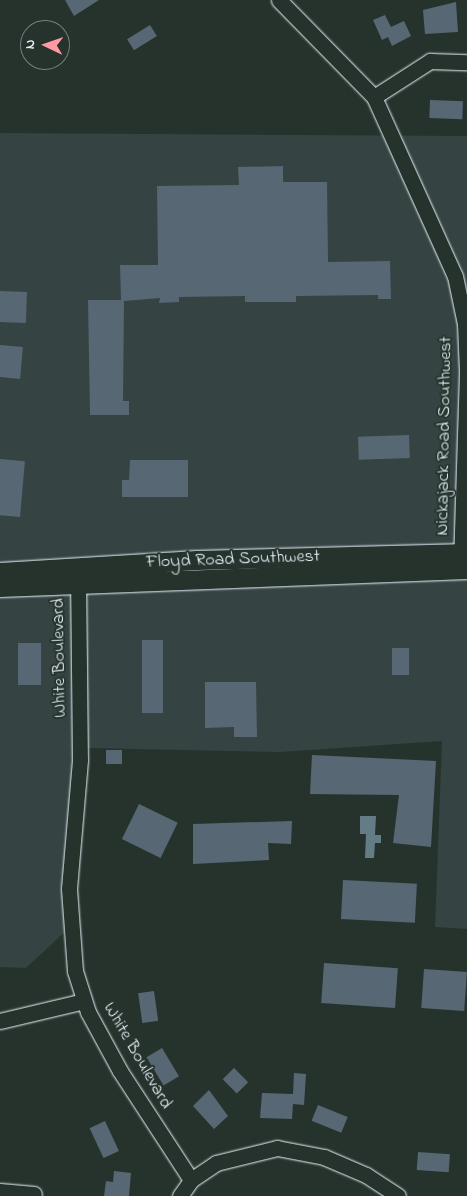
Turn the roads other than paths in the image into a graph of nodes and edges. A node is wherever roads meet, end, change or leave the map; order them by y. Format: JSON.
{"nodes":[{"id":1,"x":279,"y":0,"type":"edge"},
{"id":2,"x":467,"y":62,"type":"edge"},
{"id":3,"x":374,"y":98,"type":"junction"},
{"id":4,"x":464,"y":561,"type":"edge"},
{"id":5,"x":0,"y":572,"type":"edge"},
{"id":6,"x":78,"y":575,"type":"junction"},
{"id":7,"x":0,"y":588,"type":"edge"},
{"id":8,"x":84,"y":1001,"type":"junction"},
{"id":9,"x":0,"y":1021,"type":"edge"},
{"id":10,"x":191,"y":1180,"type":"junction"},
{"id":11,"x":0,"y":1191,"type":"edge"},
{"id":12,"x":34,"y":1194,"type":"dead end"},
{"id":13,"x":180,"y":1196,"type":"edge"},
{"id":14,"x":398,"y":1196,"type":"edge"}],
"edges":[{"from":1,"to":3,"type":"street","name":"Nickajack Road Southwest"},
{"from":2,"to":3,"type":"street"},
{"from":3,"to":4,"type":"street","name":"Nickajack Road Southwest"},
{"from":4,"to":6,"type":"main road","name":"Floyd Road Southwest"},
{"from":5,"to":6,"type":"main road","name":"Floyd Road Southwest"},
{"from":6,"to":7,"type":"main road","name":"Floyd Road Southwest"},
{"from":6,"to":8,"type":"street","name":"White Boulevard"},
{"from":8,"to":9,"type":"street"},
{"from":8,"to":10,"type":"street","name":"White Boulevard"},
{"from":10,"to":13,"type":"street"},
{"from":10,"to":14,"type":"street"},
{"from":11,"to":12,"type":"street"}]}
